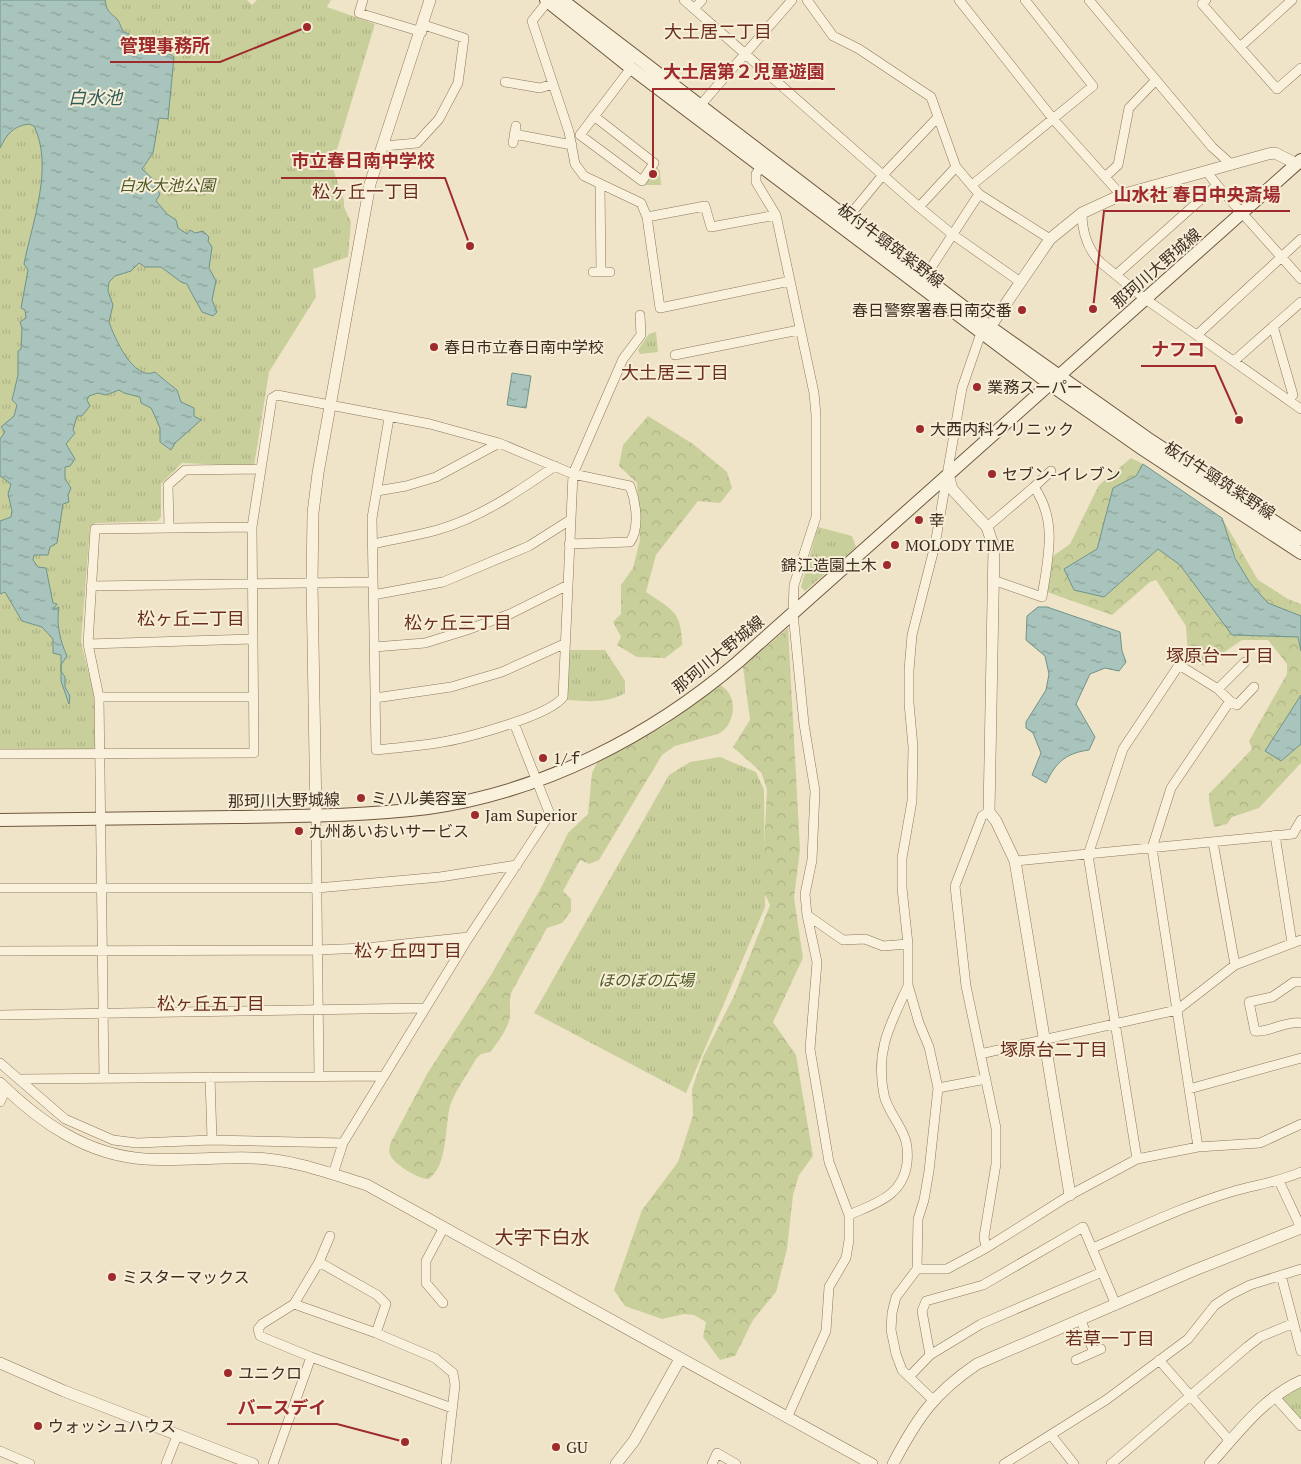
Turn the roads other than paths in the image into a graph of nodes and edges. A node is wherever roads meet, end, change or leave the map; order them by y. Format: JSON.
{"nodes":[{"id":1,"x":364,"y":0,"type":"edge"},
{"id":2,"x":430,"y":0,"type":"edge"},
{"id":3,"x":547,"y":0,"type":"edge"},
{"id":4,"x":562,"y":0,"type":"edge"},
{"id":5,"x":684,"y":0,"type":"edge"},
{"id":6,"x":702,"y":0,"type":"edge"},
{"id":7,"x":792,"y":0,"type":"edge"},
{"id":8,"x":807,"y":0,"type":"edge"},
{"id":9,"x":959,"y":0,"type":"edge"},
{"id":10,"x":1025,"y":0,"type":"edge"},
{"id":11,"x":1089,"y":0,"type":"edge"},
{"id":12,"x":1206,"y":0,"type":"edge"},
{"id":13,"x":1292,"y":0,"type":"edge"},
{"id":14,"x":694,"y":9,"type":"junction"},
{"id":15,"x":423,"y":28,"type":"junction"},
{"id":16,"x":1240,"y":47,"type":"junction"},
{"id":17,"x":745,"y":54,"type":"junction"},
{"id":18,"x":631,"y":68,"type":"junction"},
{"id":19,"x":1301,"y":68,"type":"edge"},
{"id":20,"x":1156,"y":80,"type":"junction"},
{"id":21,"x":505,"y":82,"type":"dead end"},
{"id":22,"x":553,"y":84,"type":"junction"},
{"id":23,"x":696,"y":110,"type":"junction"},
{"id":24,"x":594,"y":116,"type":"junction"},
{"id":25,"x":938,"y":117,"type":"junction"},
{"id":26,"x":1054,"y":120,"type":"junction"},
{"id":27,"x":514,"y":134,"type":"dead end"},
{"id":28,"x":572,"y":145,"type":"junction"},
{"id":29,"x":384,"y":146,"type":"junction"},
{"id":30,"x":1299,"y":162,"type":"edge"},
{"id":31,"x":1232,"y":165,"type":"junction"},
{"id":32,"x":760,"y":167,"type":"junction"},
{"id":33,"x":956,"y":167,"type":"junction"},
{"id":34,"x":1207,"y":172,"type":"junction"},
{"id":35,"x":882,"y":176,"type":"junction"},
{"id":36,"x":1105,"y":177,"type":"junction"},
{"id":37,"x":600,"y":184,"type":"junction"},
{"id":38,"x":972,"y":185,"type":"junction"},
{"id":39,"x":1217,"y":185,"type":"junction"},
{"id":40,"x":979,"y":194,"type":"junction"},
{"id":41,"x":1121,"y":195,"type":"junction"},
{"id":42,"x":919,"y":207,"type":"junction"},
{"id":43,"x":1082,"y":212,"type":"junction"},
{"id":44,"x":1244,"y":213,"type":"junction"},
{"id":45,"x":776,"y":215,"type":"junction"},
{"id":46,"x":647,"y":217,"type":"junction"},
{"id":47,"x":844,"y":222,"type":"junction"},
{"id":48,"x":952,"y":234,"type":"junction"},
{"id":49,"x":1050,"y":239,"type":"junction"},
{"id":50,"x":1301,"y":239,"type":"edge"},
{"id":51,"x":1281,"y":256,"type":"junction"},
{"id":52,"x":601,"y":272,"type":"dead end"},
{"id":53,"x":1117,"y":274,"type":"junction"},
{"id":54,"x":925,"y":277,"type":"junction"},
{"id":55,"x":1301,"y":279,"type":"edge"},
{"id":56,"x":790,"y":281,"type":"junction"},
{"id":57,"x":1019,"y":281,"type":"junction"},
{"id":58,"x":1144,"y":298,"type":"junction"},
{"id":59,"x":1301,"y":302,"type":"edge"},
{"id":60,"x":640,"y":315,"type":"dead end"},
{"id":61,"x":1273,"y":326,"type":"junction"},
{"id":62,"x":799,"y":330,"type":"junction"},
{"id":63,"x":985,"y":330,"type":"junction"},
{"id":64,"x":1197,"y":336,"type":"junction"},
{"id":65,"x":675,"y":355,"type":"dead end"},
{"id":66,"x":1234,"y":361,"type":"junction"},
{"id":67,"x":1055,"y":380,"type":"junction"},
{"id":68,"x":1289,"y":400,"type":"junction"},
{"id":69,"x":330,"y":405,"type":"junction"},
{"id":70,"x":1301,"y":409,"type":"edge"},
{"id":71,"x":389,"y":418,"type":"junction"},
{"id":72,"x":500,"y":443,"type":"junction"},
{"id":73,"x":555,"y":466,"type":"junction"},
{"id":74,"x":259,"y":469,"type":"junction"},
{"id":75,"x":1052,"y":471,"type":"dead end"},
{"id":76,"x":573,"y":474,"type":"junction"},
{"id":77,"x":948,"y":474,"type":"junction"},
{"id":78,"x":1034,"y":487,"type":"junction"},
{"id":79,"x":377,"y":491,"type":"junction"},
{"id":80,"x":570,"y":520,"type":"junction"},
{"id":81,"x":169,"y":526,"type":"junction"},
{"id":82,"x":252,"y":527,"type":"junction"},
{"id":83,"x":986,"y":527,"type":"junction"},
{"id":84,"x":1301,"y":539,"type":"edge"},
{"id":85,"x":373,"y":544,"type":"junction"},
{"id":86,"x":569,"y":544,"type":"junction"},
{"id":87,"x":1301,"y":553,"type":"edge"},
{"id":88,"x":993,"y":580,"type":"junction"},
{"id":89,"x":373,"y":582,"type":"junction"},
{"id":90,"x":253,"y":583,"type":"junction"},
{"id":91,"x":312,"y":583,"type":"junction"},
{"id":92,"x":568,"y":585,"type":"junction"},
{"id":93,"x":91,"y":586,"type":"junction"},
{"id":94,"x":373,"y":595,"type":"junction"},
{"id":95,"x":793,"y":612,"type":"junction"},
{"id":96,"x":253,"y":639,"type":"junction"},
{"id":97,"x":88,"y":644,"type":"junction"},
{"id":98,"x":564,"y":644,"type":"junction"},
{"id":99,"x":374,"y":647,"type":"junction"},
{"id":100,"x":1245,"y":662,"type":"dead end"},
{"id":101,"x":1254,"y":687,"type":"dead end"},
{"id":102,"x":1218,"y":689,"type":"junction"},
{"id":103,"x":99,"y":697,"type":"junction"},
{"id":104,"x":253,"y":697,"type":"junction"},
{"id":105,"x":375,"y":698,"type":"junction"},
{"id":106,"x":1230,"y":701,"type":"junction"},
{"id":107,"x":514,"y":723,"type":"junction"},
{"id":108,"x":0,"y":754,"type":"edge"},
{"id":109,"x":101,"y":754,"type":"junction"},
{"id":110,"x":538,"y":780,"type":"junction"},
{"id":111,"x":989,"y":812,"type":"junction"},
{"id":112,"x":316,"y":816,"type":"junction"},
{"id":113,"x":102,"y":819,"type":"junction"},
{"id":114,"x":0,"y":820,"type":"edge"},
{"id":115,"x":1301,"y":820,"type":"edge"},
{"id":116,"x":1275,"y":835,"type":"junction"},
{"id":117,"x":1213,"y":842,"type":"junction"},
{"id":118,"x":1152,"y":848,"type":"junction"},
{"id":119,"x":1088,"y":855,"type":"junction"},
{"id":120,"x":1015,"y":861,"type":"junction"},
{"id":121,"x":517,"y":865,"type":"junction"},
{"id":122,"x":0,"y":888,"type":"edge"},
{"id":123,"x":102,"y":888,"type":"junction"},
{"id":124,"x":317,"y":888,"type":"junction"},
{"id":125,"x":806,"y":915,"type":"junction"},
{"id":126,"x":469,"y":937,"type":"junction"},
{"id":127,"x":1297,"y":941,"type":"edge"},
{"id":128,"x":908,"y":944,"type":"junction"},
{"id":129,"x":103,"y":950,"type":"junction"},
{"id":130,"x":317,"y":950,"type":"junction"},
{"id":131,"x":0,"y":951,"type":"edge"},
{"id":132,"x":1234,"y":964,"type":"junction"},
{"id":133,"x":1301,"y":982,"type":"edge"},
{"id":134,"x":908,"y":986,"type":"junction"},
{"id":135,"x":425,"y":1008,"type":"junction"},
{"id":136,"x":319,"y":1010,"type":"junction"},
{"id":137,"x":1177,"y":1010,"type":"junction"},
{"id":138,"x":104,"y":1013,"type":"junction"},
{"id":139,"x":0,"y":1015,"type":"edge"},
{"id":140,"x":1301,"y":1023,"type":"edge"},
{"id":141,"x":1115,"y":1024,"type":"junction"},
{"id":142,"x":1044,"y":1038,"type":"junction"},
{"id":143,"x":980,"y":1054,"type":"junction"},
{"id":144,"x":1301,"y":1058,"type":"edge"},
{"id":145,"x":0,"y":1063,"type":"edge"},
{"id":146,"x":319,"y":1076,"type":"junction"},
{"id":147,"x":384,"y":1076,"type":"junction"},
{"id":148,"x":210,"y":1077,"type":"junction"},
{"id":149,"x":104,"y":1078,"type":"junction"},
{"id":150,"x":18,"y":1079,"type":"junction"},
{"id":151,"x":986,"y":1079,"type":"junction"},
{"id":152,"x":3,"y":1086,"type":"edge"},
{"id":153,"x":938,"y":1088,"type":"junction"},
{"id":154,"x":1189,"y":1088,"type":"junction"},
{"id":155,"x":0,"y":1102,"type":"edge"},
{"id":156,"x":1301,"y":1124,"type":"edge"},
{"id":157,"x":212,"y":1140,"type":"junction"},
{"id":158,"x":343,"y":1143,"type":"junction"},
{"id":159,"x":1198,"y":1147,"type":"junction"},
{"id":160,"x":1137,"y":1159,"type":"junction"},
{"id":161,"x":1301,"y":1172,"type":"edge"},
{"id":162,"x":333,"y":1174,"type":"junction"},
{"id":163,"x":1279,"y":1181,"type":"junction"},
{"id":164,"x":1070,"y":1195,"type":"junction"},
{"id":165,"x":849,"y":1215,"type":"junction"},
{"id":166,"x":1301,"y":1228,"type":"edge"},
{"id":167,"x":443,"y":1229,"type":"junction"},
{"id":168,"x":330,"y":1236,"type":"dead end"},
{"id":169,"x":986,"y":1248,"type":"junction"},
{"id":170,"x":1093,"y":1248,"type":"junction"},
{"id":171,"x":319,"y":1262,"type":"junction"},
{"id":172,"x":1301,"y":1268,"type":"edge"},
{"id":173,"x":917,"y":1269,"type":"junction"},
{"id":174,"x":1102,"y":1272,"type":"junction"},
{"id":175,"x":1281,"y":1275,"type":"junction"},
{"id":176,"x":443,"y":1303,"type":"dead end"},
{"id":177,"x":294,"y":1304,"type":"junction"},
{"id":178,"x":1116,"y":1305,"type":"junction"},
{"id":179,"x":1081,"y":1321,"type":"junction"},
{"id":180,"x":1294,"y":1323,"type":"junction"},
{"id":181,"x":376,"y":1333,"type":"junction"},
{"id":182,"x":1301,"y":1351,"type":"edge"},
{"id":183,"x":930,"y":1355,"type":"junction"},
{"id":184,"x":311,"y":1357,"type":"junction"},
{"id":185,"x":680,"y":1360,"type":"junction"},
{"id":186,"x":1076,"y":1360,"type":"dead end"},
{"id":187,"x":1160,"y":1360,"type":"junction"},
{"id":188,"x":0,"y":1363,"type":"edge"},
{"id":189,"x":908,"y":1377,"type":"junction"},
{"id":190,"x":1301,"y":1381,"type":"edge"},
{"id":191,"x":1191,"y":1396,"type":"junction"},
{"id":192,"x":1274,"y":1396,"type":"junction"},
{"id":193,"x":932,"y":1400,"type":"junction"},
{"id":194,"x":452,"y":1408,"type":"junction"},
{"id":195,"x":787,"y":1418,"type":"junction"},
{"id":196,"x":1301,"y":1426,"type":"edge"},
{"id":197,"x":1051,"y":1435,"type":"junction"},
{"id":198,"x":177,"y":1436,"type":"junction"},
{"id":199,"x":1230,"y":1441,"type":"junction"},
{"id":200,"x":0,"y":1451,"type":"edge"},
{"id":201,"x":30,"y":1464,"type":"edge"},
{"id":202,"x":166,"y":1464,"type":"edge"},
{"id":203,"x":253,"y":1464,"type":"edge"},
{"id":204,"x":273,"y":1464,"type":"edge"},
{"id":205,"x":446,"y":1464,"type":"edge"},
{"id":206,"x":616,"y":1464,"type":"edge"},
{"id":207,"x":712,"y":1464,"type":"edge"},
{"id":208,"x":736,"y":1464,"type":"edge"},
{"id":209,"x":872,"y":1464,"type":"edge"},
{"id":210,"x":893,"y":1464,"type":"edge"},
{"id":211,"x":1004,"y":1464,"type":"edge"},
{"id":212,"x":1074,"y":1464,"type":"edge"},
{"id":213,"x":1111,"y":1464,"type":"edge"},
{"id":214,"x":1210,"y":1464,"type":"edge"}],
"edges":[{"from":1,"to":15,"type":"street"},
{"from":2,"to":15,"type":"street"},
{"from":3,"to":18,"type":"main road","name":"板付牛頸筑紫野線"},
{"from":3,"to":22,"type":"street"},
{"from":4,"to":23,"type":"main road","name":"板付牛頸筑紫野線"},
{"from":5,"to":14,"type":"street"},
{"from":6,"to":14,"type":"street"},
{"from":7,"to":17,"type":"street"},
{"from":8,"to":25,"type":"street"},
{"from":9,"to":26,"type":"street"},
{"from":10,"to":26,"type":"street"},
{"from":11,"to":20,"type":"street"},
{"from":12,"to":16,"type":"street"},
{"from":13,"to":16,"type":"street"},
{"from":14,"to":17,"type":"street"},
{"from":15,"to":29,"type":"street"},
{"from":15,"to":29,"type":"street"},
{"from":16,"to":19,"type":"street"},
{"from":17,"to":23,"type":"street"},
{"from":17,"to":35,"type":"street"},
{"from":18,"to":23,"type":"main road","name":"板付牛頸筑紫野線"},
{"from":18,"to":24,"type":"street"},
{"from":20,"to":31,"type":"street"},
{"from":20,"to":36,"type":"street"},
{"from":21,"to":22,"type":"street"},
{"from":22,"to":28,"type":"street"},
{"from":23,"to":32,"type":"main road","name":"板付牛頸筑紫野線"},
{"from":23,"to":47,"type":"main road","name":"板付牛頸筑紫野線"},
{"from":24,"to":24,"type":"street"},
{"from":25,"to":33,"type":"street"},
{"from":25,"to":35,"type":"street"},
{"from":26,"to":36,"type":"street"},
{"from":26,"to":38,"type":"street"},
{"from":27,"to":28,"type":"street"},
{"from":28,"to":37,"type":"street"},
{"from":29,"to":69,"type":"street"},
{"from":30,"to":31,"type":"street"},
{"from":30,"to":44,"type":"main road","name":"那珂川大野城線"},
{"from":31,"to":34,"type":"street"},
{"from":32,"to":45,"type":"street"},
{"from":32,"to":47,"type":"main road","name":"板付牛頸筑紫野線"},
{"from":33,"to":38,"type":"street"},
{"from":33,"to":42,"type":"street"},
{"from":34,"to":39,"type":"street"},
{"from":34,"to":41,"type":"street"},
{"from":35,"to":42,"type":"street"},
{"from":35,"to":47,"type":"street"},
{"from":36,"to":41,"type":"street"},
{"from":37,"to":46,"type":"street"},
{"from":37,"to":52,"type":"street"},
{"from":38,"to":40,"type":"street"},
{"from":39,"to":44,"type":"street"},
{"from":39,"to":53,"type":"street"},
{"from":40,"to":48,"type":"street"},
{"from":40,"to":49,"type":"street"},
{"from":41,"to":43,"type":"street"},
{"from":42,"to":48,"type":"street"},
{"from":43,"to":49,"type":"street"},
{"from":43,"to":53,"type":"street"},
{"from":44,"to":51,"type":"street"},
{"from":44,"to":58,"type":"main road","name":"那珂川大野城線"},
{"from":45,"to":46,"type":"street"},
{"from":45,"to":56,"type":"street"},
{"from":46,"to":56,"type":"street"},
{"from":47,"to":54,"type":"main road","name":"板付牛頸筑紫野線"},
{"from":47,"to":63,"type":"main road","name":"板付牛頸筑紫野線"},
{"from":48,"to":54,"type":"street"},
{"from":48,"to":57,"type":"street"},
{"from":49,"to":57,"type":"street"},
{"from":50,"to":51,"type":"street"},
{"from":51,"to":55,"type":"street"},
{"from":51,"to":64,"type":"street"},
{"from":53,"to":58,"type":"street"},
{"from":54,"to":63,"type":"main road","name":"板付牛頸筑紫野線"},
{"from":56,"to":62,"type":"street"},
{"from":57,"to":63,"type":"street"},
{"from":58,"to":64,"type":"street"},
{"from":58,"to":67,"type":"main road","name":"那珂川大野城線"},
{"from":59,"to":61,"type":"street"},
{"from":60,"to":76,"type":"street"},
{"from":61,"to":66,"type":"street"},
{"from":61,"to":68,"type":"street"},
{"from":62,"to":65,"type":"street"},
{"from":62,"to":95,"type":"street"},
{"from":63,"to":67,"type":"main road","name":"板付牛頸筑紫野線"},
{"from":63,"to":77,"type":"street"},
{"from":64,"to":66,"type":"street"},
{"from":66,"to":68,"type":"street"},
{"from":67,"to":77,"type":"main road","name":"那珂川大野城線"},
{"from":67,"to":84,"type":"main road","name":"板付牛頸筑紫野線"},
{"from":67,"to":87,"type":"main road","name":"板付牛頸筑紫野線"},
{"from":68,"to":70,"type":"street"},
{"from":69,"to":71,"type":"street"},
{"from":69,"to":74,"type":"street"},
{"from":69,"to":91,"type":"street"},
{"from":71,"to":72,"type":"street"},
{"from":71,"to":79,"type":"street"},
{"from":72,"to":73,"type":"street"},
{"from":72,"to":79,"type":"street"},
{"from":73,"to":76,"type":"street"},
{"from":73,"to":85,"type":"street"},
{"from":74,"to":81,"type":"street"},
{"from":74,"to":82,"type":"street"},
{"from":75,"to":78,"type":"street"},
{"from":76,"to":80,"type":"street"},
{"from":76,"to":86,"type":"street"},
{"from":77,"to":83,"type":"street"},
{"from":77,"to":95,"type":"main road","name":"那珂川大野城線"},
{"from":77,"to":128,"type":"street"},
{"from":78,"to":83,"type":"street"},
{"from":78,"to":88,"type":"street"},
{"from":79,"to":85,"type":"street"},
{"from":80,"to":86,"type":"street"},
{"from":80,"to":94,"type":"street"},
{"from":81,"to":82,"type":"street"},
{"from":81,"to":93,"type":"street"},
{"from":82,"to":90,"type":"street"},
{"from":83,"to":88,"type":"street"},
{"from":85,"to":89,"type":"street"},
{"from":86,"to":92,"type":"street"},
{"from":88,"to":111,"type":"street"},
{"from":89,"to":91,"type":"street"},
{"from":89,"to":94,"type":"street"},
{"from":90,"to":91,"type":"street"},
{"from":90,"to":93,"type":"street"},
{"from":90,"to":96,"type":"street"},
{"from":91,"to":112,"type":"street"},
{"from":92,"to":98,"type":"street"},
{"from":92,"to":99,"type":"street"},
{"from":93,"to":97,"type":"street"},
{"from":94,"to":99,"type":"street"},
{"from":95,"to":110,"type":"main road","name":"那珂川大野城線"},
{"from":95,"to":125,"type":"street"},
{"from":96,"to":97,"type":"street"},
{"from":96,"to":104,"type":"street"},
{"from":97,"to":103,"type":"street"},
{"from":98,"to":105,"type":"street"},
{"from":98,"to":107,"type":"street"},
{"from":99,"to":105,"type":"street"},
{"from":100,"to":102,"type":"street"},
{"from":101,"to":106,"type":"street"},
{"from":102,"to":106,"type":"street"},
{"from":102,"to":119,"type":"street"},
{"from":103,"to":104,"type":"street"},
{"from":103,"to":109,"type":"street"},
{"from":104,"to":109,"type":"street"},
{"from":105,"to":107,"type":"street"},
{"from":106,"to":118,"type":"street"},
{"from":107,"to":110,"type":"street"},
{"from":108,"to":109,"type":"street"},
{"from":109,"to":113,"type":"street"},
{"from":110,"to":112,"type":"main road","name":"那珂川大野城線"},
{"from":110,"to":121,"type":"street"},
{"from":111,"to":120,"type":"street"},
{"from":111,"to":143,"type":"street"},
{"from":112,"to":113,"type":"main road","name":"那珂川大野城線"},
{"from":112,"to":124,"type":"street"},
{"from":113,"to":114,"type":"main road","name":"那珂川大野城線"},
{"from":113,"to":123,"type":"street"},
{"from":115,"to":116,"type":"street"},
{"from":116,"to":117,"type":"street"},
{"from":116,"to":127,"type":"street"},
{"from":117,"to":118,"type":"street"},
{"from":117,"to":132,"type":"street"},
{"from":118,"to":119,"type":"street"},
{"from":118,"to":137,"type":"street"},
{"from":119,"to":120,"type":"street"},
{"from":119,"to":141,"type":"street"},
{"from":120,"to":142,"type":"street"},
{"from":121,"to":124,"type":"street"},
{"from":121,"to":126,"type":"street"},
{"from":122,"to":123,"type":"street"},
{"from":123,"to":124,"type":"street"},
{"from":123,"to":129,"type":"street"},
{"from":124,"to":130,"type":"street"},
{"from":125,"to":128,"type":"street"},
{"from":125,"to":165,"type":"street"},
{"from":126,"to":130,"type":"street"},
{"from":126,"to":135,"type":"street"},
{"from":127,"to":132,"type":"street"},
{"from":128,"to":134,"type":"street"},
{"from":129,"to":130,"type":"street"},
{"from":129,"to":131,"type":"street"},
{"from":129,"to":138,"type":"street"},
{"from":130,"to":136,"type":"street"},
{"from":132,"to":137,"type":"street"},
{"from":133,"to":140,"type":"street"},
{"from":134,"to":153,"type":"street"},
{"from":134,"to":165,"type":"street"},
{"from":135,"to":136,"type":"street"},
{"from":135,"to":147,"type":"street"},
{"from":136,"to":138,"type":"street"},
{"from":136,"to":146,"type":"street"},
{"from":137,"to":141,"type":"street"},
{"from":137,"to":154,"type":"street"},
{"from":138,"to":139,"type":"street"},
{"from":138,"to":149,"type":"street"},
{"from":141,"to":142,"type":"street"},
{"from":141,"to":160,"type":"street"},
{"from":142,"to":143,"type":"street"},
{"from":142,"to":164,"type":"street"},
{"from":143,"to":151,"type":"street"},
{"from":144,"to":154,"type":"street"},
{"from":145,"to":150,"type":"street"},
{"from":146,"to":147,"type":"street"},
{"from":146,"to":148,"type":"street"},
{"from":147,"to":158,"type":"street"},
{"from":148,"to":149,"type":"street"},
{"from":148,"to":157,"type":"street"},
{"from":149,"to":150,"type":"street"},
{"from":150,"to":157,"type":"street"},
{"from":151,"to":153,"type":"street"},
{"from":151,"to":169,"type":"street"},
{"from":152,"to":155,"type":"street"},
{"from":152,"to":162,"type":"street"},
{"from":153,"to":173,"type":"street"},
{"from":154,"to":159,"type":"street"},
{"from":156,"to":159,"type":"street"},
{"from":157,"to":158,"type":"street"},
{"from":158,"to":162,"type":"street"},
{"from":159,"to":160,"type":"street"},
{"from":160,"to":164,"type":"street"},
{"from":161,"to":163,"type":"street"},
{"from":162,"to":167,"type":"street"},
{"from":163,"to":166,"type":"street"},
{"from":163,"to":170,"type":"street"},
{"from":164,"to":169,"type":"street"},
{"from":165,"to":195,"type":"street"},
{"from":166,"to":178,"type":"street"},
{"from":167,"to":176,"type":"street"},
{"from":167,"to":185,"type":"street"},
{"from":168,"to":171,"type":"street"},
{"from":169,"to":173,"type":"street"},
{"from":170,"to":174,"type":"street"},
{"from":170,"to":183,"type":"street"},
{"from":171,"to":177,"type":"street"},
{"from":171,"to":181,"type":"street"},
{"from":172,"to":175,"type":"street"},
{"from":173,"to":189,"type":"street"},
{"from":174,"to":178,"type":"street"},
{"from":174,"to":183,"type":"street"},
{"from":175,"to":180,"type":"street"},
{"from":175,"to":187,"type":"street"},
{"from":177,"to":181,"type":"street"},
{"from":177,"to":184,"type":"street"},
{"from":178,"to":179,"type":"street"},
{"from":179,"to":186,"type":"street"},
{"from":179,"to":193,"type":"street"},
{"from":180,"to":182,"type":"street"},
{"from":180,"to":191,"type":"street"},
{"from":181,"to":194,"type":"street"},
{"from":183,"to":189,"type":"street"},
{"from":184,"to":194,"type":"street"},
{"from":184,"to":204,"type":"street"},
{"from":185,"to":195,"type":"street"},
{"from":185,"to":206,"type":"street"},
{"from":187,"to":191,"type":"street"},
{"from":187,"to":197,"type":"street"},
{"from":188,"to":198,"type":"street"},
{"from":189,"to":193,"type":"street"},
{"from":190,"to":192,"type":"street"},
{"from":191,"to":199,"type":"street"},
{"from":191,"to":213,"type":"street"},
{"from":192,"to":196,"type":"street"},
{"from":192,"to":199,"type":"street"},
{"from":193,"to":210,"type":"street"},
{"from":194,"to":205,"type":"street"},
{"from":195,"to":209,"type":"street"},
{"from":197,"to":211,"type":"street"},
{"from":197,"to":212,"type":"street"},
{"from":198,"to":202,"type":"street"},
{"from":198,"to":203,"type":"street"},
{"from":199,"to":214,"type":"street"},
{"from":200,"to":201,"type":"street"},
{"from":207,"to":208,"type":"street"}]}
